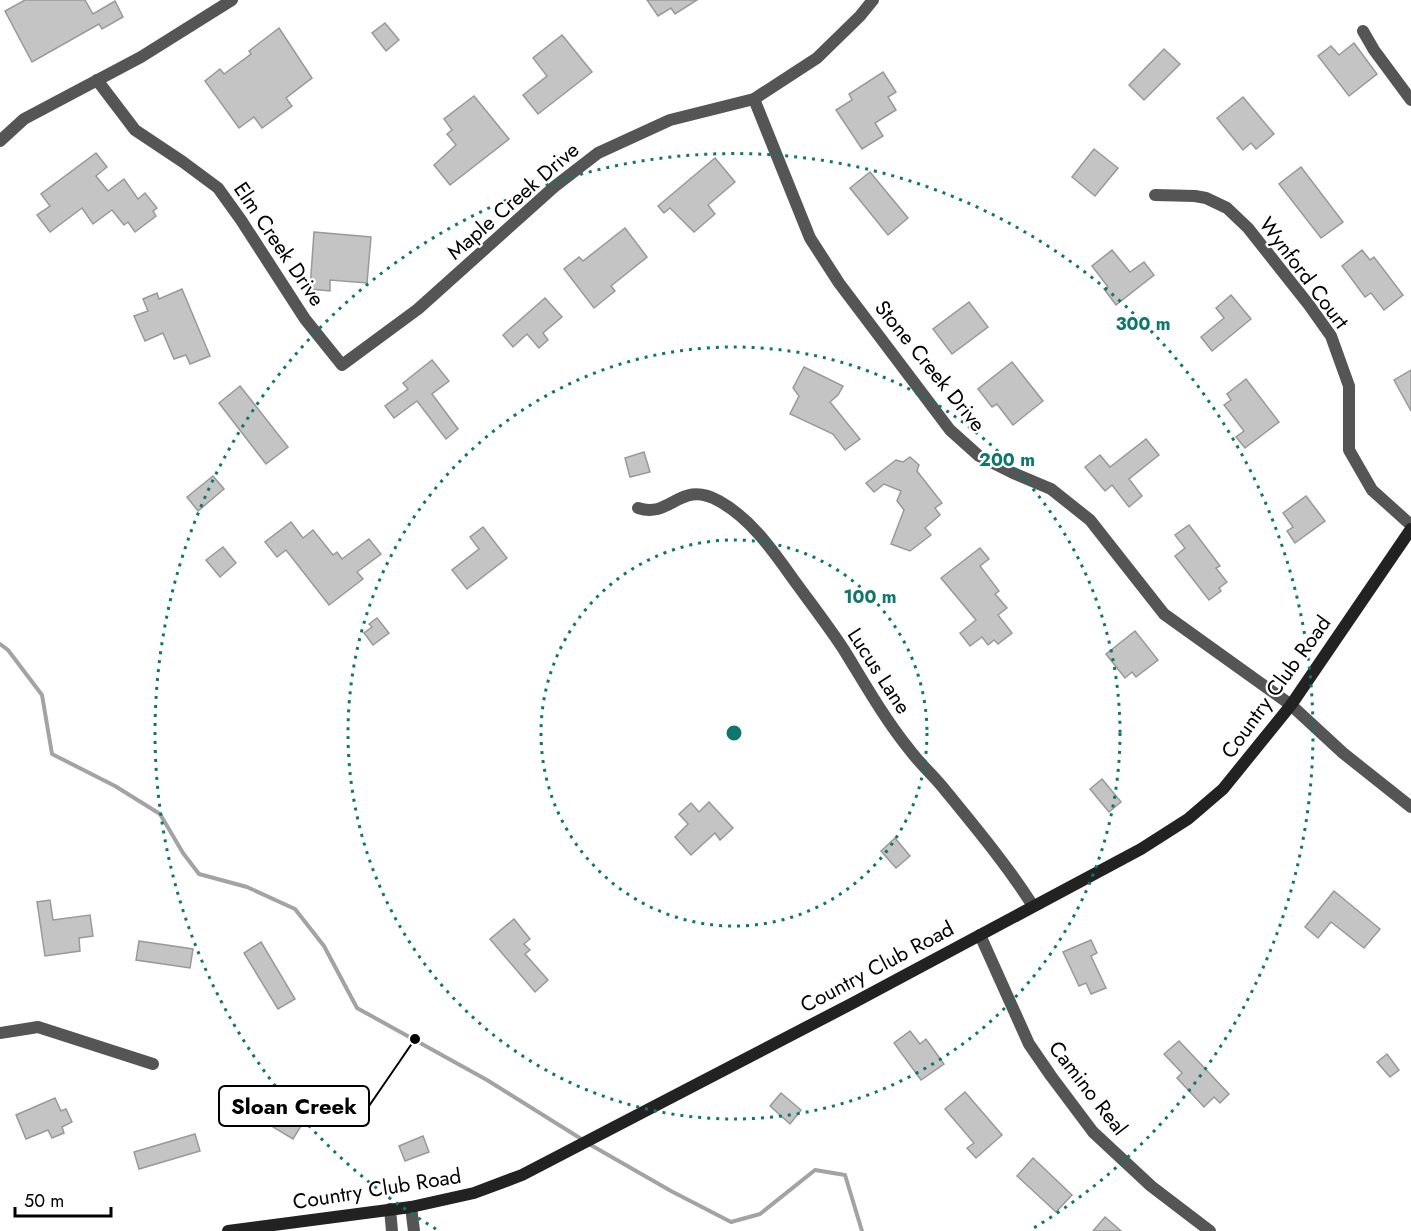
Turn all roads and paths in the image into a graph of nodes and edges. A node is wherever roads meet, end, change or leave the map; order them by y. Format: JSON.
{"nodes":[{"id":1,"x":232,"y":0,"type":"edge"},
{"id":2,"x":873,"y":0,"type":"edge"},
{"id":3,"x":1363,"y":31,"type":"dead end"},
{"id":4,"x":97,"y":80,"type":"junction"},
{"id":5,"x":754,"y":99,"type":"junction"},
{"id":6,"x":1411,"y":100,"type":"edge"},
{"id":7,"x":0,"y":141,"type":"edge"},
{"id":8,"x":1155,"y":195,"type":"dead end"},
{"id":9,"x":342,"y":365,"type":"joint"},
{"id":10,"x":638,"y":508,"type":"dead end"},
{"id":11,"x":1411,"y":527,"type":"edge"},
{"id":12,"x":1291,"y":705,"type":"junction"},
{"id":13,"x":1411,"y":807,"type":"edge"},
{"id":14,"x":1034,"y":906,"type":"junction"},
{"id":15,"x":980,"y":935,"type":"junction"},
{"id":16,"x":0,"y":1033,"type":"edge"},
{"id":17,"x":153,"y":1064,"type":"dead end"},
{"id":18,"x":411,"y":1207,"type":"junction"},
{"id":19,"x":390,"y":1209,"type":"junction"},
{"id":20,"x":228,"y":1231,"type":"edge"},
{"id":21,"x":392,"y":1231,"type":"edge"},
{"id":22,"x":414,"y":1231,"type":"edge"},
{"id":23,"x":1210,"y":1231,"type":"edge"}],
"edges":[{"from":1,"to":4,"type":"street"},
{"from":2,"to":5,"type":"street","name":"Maple Creek Drive"},
{"from":3,"to":6,"type":"street"},
{"from":4,"to":7,"type":"street"},
{"from":4,"to":9,"type":"street","name":"Elm Creek Drive"},
{"from":5,"to":9,"type":"street","name":"Maple Creek Drive"},
{"from":5,"to":12,"type":"street","name":"Stone Creek Drive"},
{"from":8,"to":11,"type":"street","name":"Wynford Court"},
{"from":10,"to":14,"type":"street","name":"Lucus Lane"},
{"from":11,"to":12,"type":"main road","name":"Country Club Road"},
{"from":12,"to":13,"type":"street","name":"Stone Creek Drive"},
{"from":12,"to":14,"type":"main road","name":"Country Club Road"},
{"from":14,"to":15,"type":"main road","name":"Country Club Road"},
{"from":15,"to":18,"type":"main road","name":"Country Club Road"},
{"from":15,"to":23,"type":"street","name":"Camino Real"},
{"from":16,"to":17,"type":"street"},
{"from":18,"to":19,"type":"main road","name":"Country Club Road"},
{"from":18,"to":22,"type":"street"},
{"from":19,"to":20,"type":"main road","name":"Country Club Road"},
{"from":19,"to":21,"type":"street"}]}
